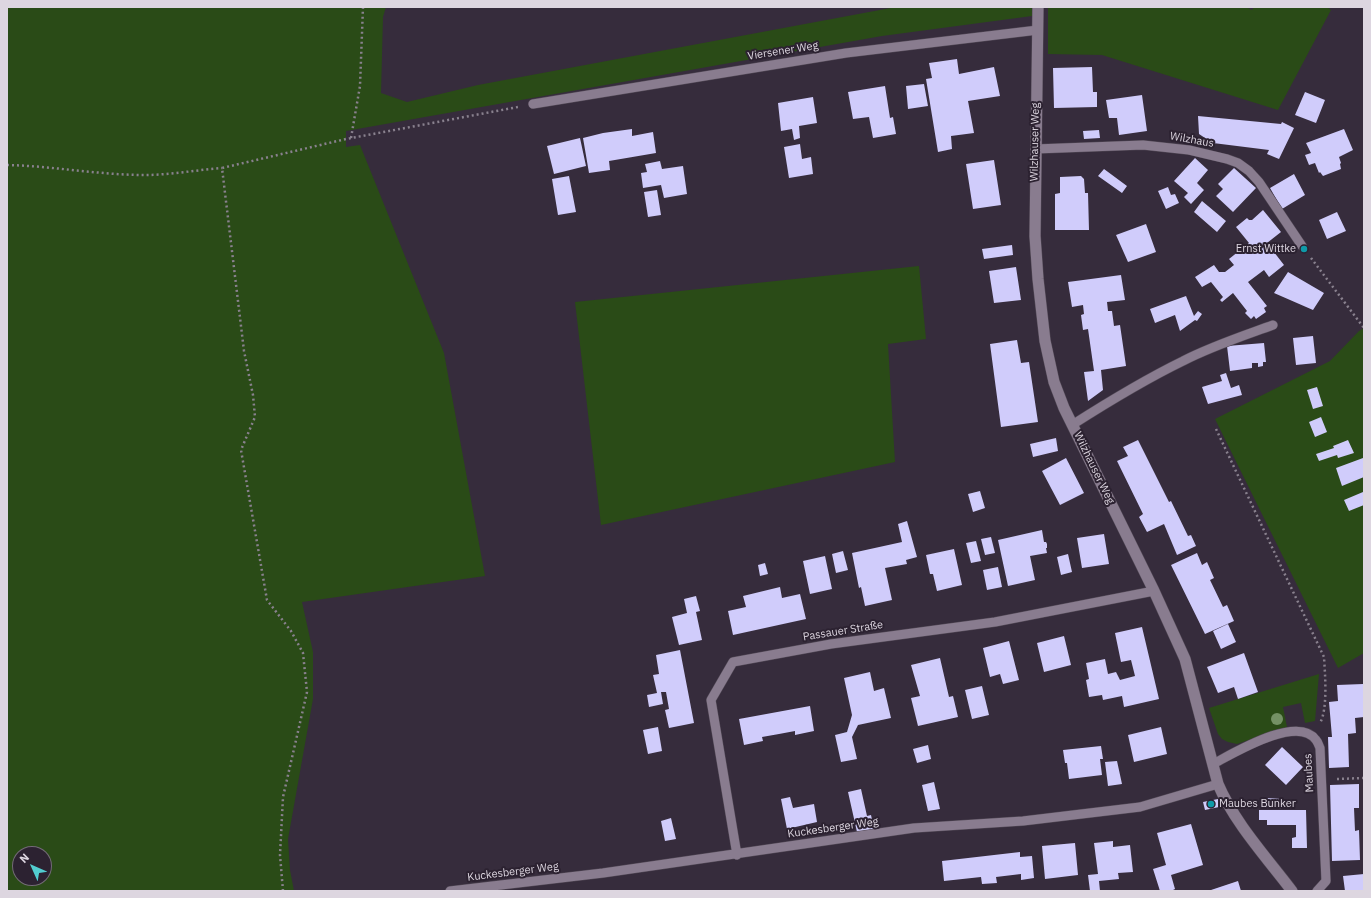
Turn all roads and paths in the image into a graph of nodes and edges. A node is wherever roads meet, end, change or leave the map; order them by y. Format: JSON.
{"nodes":[{"id":1,"x":363,"y":7,"type":"edge"},
{"id":2,"x":1038,"y":7,"type":"edge"},
{"id":3,"x":1038,"y":30,"type":"junction"},
{"id":4,"x":533,"y":104,"type":"joint"},
{"id":5,"x":351,"y":138,"type":"junction"},
{"id":6,"x":1035,"y":149,"type":"junction"},
{"id":7,"x":7,"y":166,"type":"edge"},
{"id":8,"x":222,"y":168,"type":"junction"},
{"id":9,"x":1302,"y":246,"type":"joint"},
{"id":10,"x":1273,"y":325,"type":"dead end"},
{"id":11,"x":1364,"y":328,"type":"edge"},
{"id":12,"x":1072,"y":425,"type":"junction"},
{"id":13,"x":1216,"y":429,"type":"dead end"},
{"id":14,"x":1154,"y":592,"type":"junction"},
{"id":15,"x":1311,"y":735,"type":"junction"},
{"id":16,"x":1213,"y":764,"type":"junction"},
{"id":17,"x":1364,"y":778,"type":"edge"},
{"id":18,"x":1321,"y":779,"type":"junction"},
{"id":19,"x":1218,"y":784,"type":"junction"},
{"id":20,"x":736,"y":855,"type":"junction"},
{"id":21,"x":283,"y":891,"type":"edge"},
{"id":22,"x":450,"y":891,"type":"edge"},
{"id":23,"x":1292,"y":891,"type":"edge"},
{"id":24,"x":1318,"y":891,"type":"edge"}],
"edges":[{"from":1,"to":5,"type":"path"},
{"from":2,"to":3,"type":"street","name":"Wilzhauser Weg"},
{"from":3,"to":4,"type":"lane","name":"Viersener Weg"},
{"from":3,"to":6,"type":"street","name":"Wilzhauser Weg"},
{"from":4,"to":5,"type":"path"},
{"from":5,"to":8,"type":"path"},
{"from":6,"to":9,"type":"lane","name":"Wilzhaus"},
{"from":6,"to":12,"type":"street","name":"Wilzhauser Weg"},
{"from":7,"to":8,"type":"path"},
{"from":8,"to":21,"type":"path"},
{"from":9,"to":11,"type":"path"},
{"from":10,"to":12,"type":"lane"},
{"from":12,"to":14,"type":"street","name":"Wilzhauser Weg"},
{"from":13,"to":15,"type":"path"},
{"from":14,"to":16,"type":"street","name":"Wilzhauser Weg"},
{"from":14,"to":20,"type":"lane","name":"Passauer Straße"},
{"from":15,"to":16,"type":"lane"},
{"from":15,"to":18,"type":"lane","name":"Maubes"},
{"from":16,"to":19,"type":"street","name":"Wilzhauser Weg"},
{"from":17,"to":18,"type":"path"},
{"from":18,"to":24,"type":"lane","name":"Maubes"},
{"from":19,"to":20,"type":"lane","name":"Kuckesberger Weg"},
{"from":19,"to":23,"type":"street","name":"Wilzhauser Weg"},
{"from":20,"to":22,"type":"lane","name":"Kuckesberger Weg"}]}
